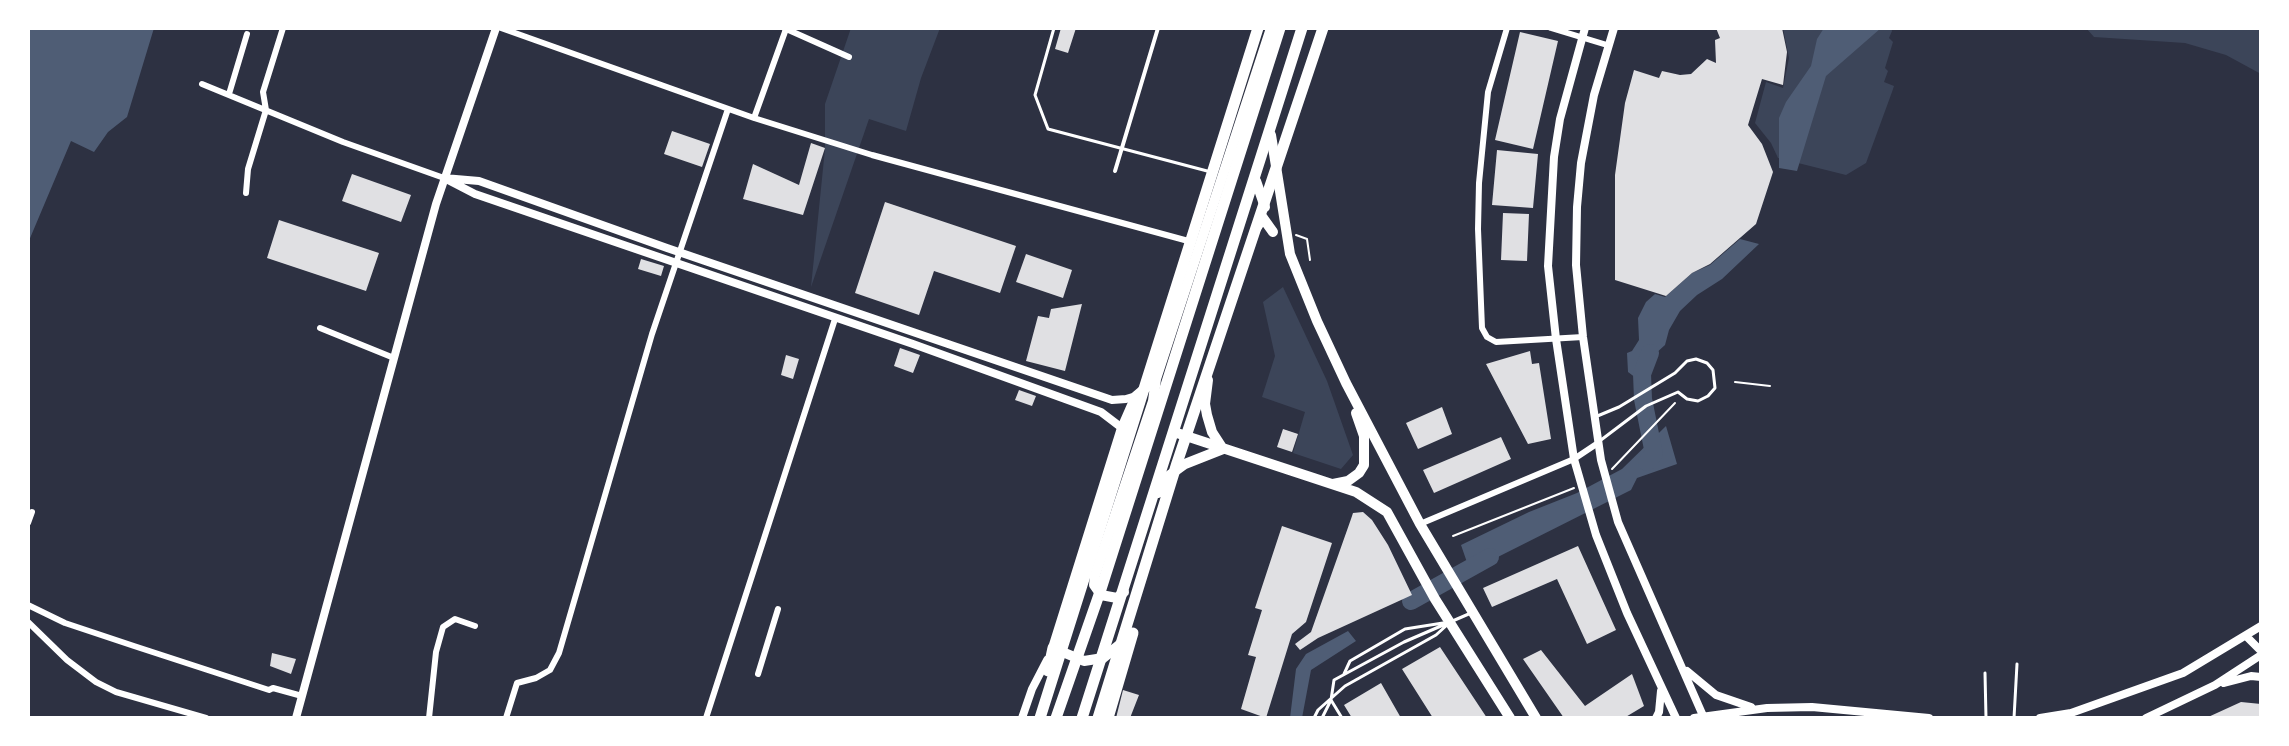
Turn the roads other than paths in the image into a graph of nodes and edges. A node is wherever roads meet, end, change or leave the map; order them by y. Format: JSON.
{"nodes":[{"id":1,"x":283,"y":28,"type":"edge"},
{"id":2,"x":498,"y":28,"type":"edge"},
{"id":3,"x":785,"y":28,"type":"edge"},
{"id":4,"x":1054,"y":28,"type":"edge"},
{"id":5,"x":1158,"y":28,"type":"edge"},
{"id":6,"x":1255,"y":28,"type":"edge"},
{"id":7,"x":1271,"y":28,"type":"edge"},
{"id":8,"x":1280,"y":28,"type":"edge"},
{"id":9,"x":1304,"y":28,"type":"edge"},
{"id":10,"x":1323,"y":28,"type":"edge"},
{"id":11,"x":1507,"y":28,"type":"edge"},
{"id":12,"x":1551,"y":28,"type":"edge"},
{"id":13,"x":1585,"y":28,"type":"edge"},
{"id":14,"x":1614,"y":28,"type":"edge"},
{"id":15,"x":247,"y":34,"type":"dead end"},
{"id":16,"x":1581,"y":38,"type":"junction"},
{"id":17,"x":1607,"y":45,"type":"junction"},
{"id":18,"x":849,"y":57,"type":"dead end"},
{"id":19,"x":202,"y":84,"type":"dead end"},
{"id":20,"x":229,"y":94,"type":"junction"},
{"id":21,"x":728,"y":109,"type":"junction"},
{"id":22,"x":266,"y":110,"type":"junction"},
{"id":23,"x":754,"y":118,"type":"junction"},
{"id":24,"x":1271,"y":135,"type":"junction"},
{"id":25,"x":1122,"y":149,"type":"junction"},
{"id":26,"x":1224,"y":170,"type":"junction"},
{"id":27,"x":1115,"y":171,"type":"dead end"},
{"id":28,"x":444,"y":178,"type":"junction"},
{"id":29,"x":1256,"y":181,"type":"junction"},
{"id":30,"x":246,"y":193,"type":"dead end"},
{"id":31,"x":1273,"y":232,"type":"junction"},
{"id":32,"x":1199,"y":244,"type":"junction"},
{"id":33,"x":678,"y":252,"type":"junction"},
{"id":34,"x":1290,"y":254,"type":"junction"},
{"id":35,"x":675,"y":263,"type":"junction"},
{"id":36,"x":817,"y":297,"type":"junction"},
{"id":37,"x":832,"y":303,"type":"junction"},
{"id":38,"x":813,"y":311,"type":"junction"},
{"id":39,"x":832,"y":318,"type":"junction"},
{"id":40,"x":320,"y":328,"type":"dead end"},
{"id":41,"x":1583,"y":337,"type":"junction"},
{"id":42,"x":1556,"y":339,"type":"junction"},
{"id":43,"x":394,"y":358,"type":"junction"},
{"id":44,"x":1156,"y":379,"type":"junction"},
{"id":45,"x":1346,"y":383,"type":"junction"},
{"id":46,"x":1136,"y":396,"type":"junction"},
{"id":47,"x":1112,"y":400,"type":"junction"},
{"id":48,"x":1107,"y":414,"type":"junction"},
{"id":49,"x":1595,"y":417,"type":"junction"},
{"id":50,"x":1122,"y":428,"type":"junction"},
{"id":51,"x":1177,"y":433,"type":"junction"},
{"id":52,"x":1598,"y":443,"type":"junction"},
{"id":53,"x":1223,"y":449,"type":"junction"},
{"id":54,"x":1574,"y":459,"type":"junction"},
{"id":55,"x":1331,"y":484,"type":"junction"},
{"id":56,"x":1158,"y":493,"type":"junction"},
{"id":57,"x":32,"y":512,"type":"dead end"},
{"id":58,"x":28,"y":523,"type":"edge"},
{"id":59,"x":1420,"y":524,"type":"junction"},
{"id":60,"x":1130,"y":584,"type":"junction"},
{"id":61,"x":28,"y":605,"type":"edge"},
{"id":62,"x":778,"y":609,"type":"dead end"},
{"id":63,"x":1471,"y":613,"type":"junction"},
{"id":64,"x":28,"y":622,"type":"edge"},
{"id":65,"x":1450,"y":622,"type":"junction"},
{"id":66,"x":475,"y":626,"type":"dead end"},
{"id":67,"x":2261,"y":626,"type":"edge"},
{"id":68,"x":1133,"y":633,"type":"junction"},
{"id":69,"x":2246,"y":636,"type":"junction"},
{"id":70,"x":1053,"y":648,"type":"junction"},
{"id":71,"x":2261,"y":653,"type":"edge"},
{"id":72,"x":2017,"y":664,"type":"dead end"},
{"id":73,"x":1682,"y":665,"type":"junction"},
{"id":74,"x":1985,"y":673,"type":"dead end"},
{"id":75,"x":758,"y":674,"type":"dead end"},
{"id":76,"x":1344,"y":674,"type":"junction"},
{"id":77,"x":2261,"y":677,"type":"edge"},
{"id":78,"x":2215,"y":685,"type":"junction"},
{"id":79,"x":1661,"y":686,"type":"junction"},
{"id":80,"x":302,"y":696,"type":"junction"},
{"id":81,"x":1331,"y":700,"type":"junction"},
{"id":82,"x":1767,"y":708,"type":"junction"},
{"id":83,"x":1700,"y":717,"type":"edge"},
{"id":84,"x":206,"y":718,"type":"edge"},
{"id":85,"x":296,"y":718,"type":"edge"},
{"id":86,"x":429,"y":718,"type":"edge"},
{"id":87,"x":506,"y":718,"type":"edge"},
{"id":88,"x":706,"y":718,"type":"edge"},
{"id":89,"x":1022,"y":718,"type":"edge"},
{"id":90,"x":1037,"y":718,"type":"edge"},
{"id":91,"x":1056,"y":718,"type":"edge"},
{"id":92,"x":1082,"y":718,"type":"edge"},
{"id":93,"x":1098,"y":718,"type":"edge"},
{"id":94,"x":1108,"y":718,"type":"edge"},
{"id":95,"x":1314,"y":718,"type":"edge"},
{"id":96,"x":1322,"y":718,"type":"edge"},
{"id":97,"x":1342,"y":718,"type":"edge"},
{"id":98,"x":1510,"y":718,"type":"edge"},
{"id":99,"x":1536,"y":718,"type":"edge"},
{"id":100,"x":1656,"y":718,"type":"edge"},
{"id":101,"x":1676,"y":718,"type":"edge"},
{"id":102,"x":1929,"y":718,"type":"edge"},
{"id":103,"x":1986,"y":718,"type":"edge"},
{"id":104,"x":2014,"y":718,"type":"edge"},
{"id":105,"x":2040,"y":718,"type":"edge"},
{"id":106,"x":2146,"y":718,"type":"edge"}],
"edges":[{"from":1,"to":22,"type":"street"},
{"from":2,"to":21,"type":"street"},
{"from":2,"to":28,"type":"main road"},
{"from":3,"to":18,"type":"street"},
{"from":3,"to":23,"type":"street"},
{"from":4,"to":25,"type":"lane"},
{"from":5,"to":25,"type":"street"},
{"from":6,"to":26,"type":"lane"},
{"from":6,"to":90,"type":"highway"},
{"from":7,"to":26,"type":"highway"},
{"from":8,"to":91,"type":"highway"},
{"from":9,"to":24,"type":"highway"},
{"from":9,"to":92,"type":"highway"},
{"from":10,"to":93,"type":"highway"},
{"from":11,"to":42,"type":"street"},
{"from":12,"to":16,"type":"street"},
{"from":13,"to":16,"type":"main road"},
{"from":14,"to":17,"type":"main road"},
{"from":15,"to":20,"type":"street"},
{"from":16,"to":17,"type":"street"},
{"from":16,"to":42,"type":"main road"},
{"from":17,"to":41,"type":"main road"},
{"from":19,"to":20,"type":"street"},
{"from":20,"to":22,"type":"street"},
{"from":21,"to":23,"type":"street"},
{"from":21,"to":33,"type":"street"},
{"from":22,"to":28,"type":"street"},
{"from":22,"to":30,"type":"street"},
{"from":23,"to":32,"type":"street"},
{"from":24,"to":29,"type":"highway"},
{"from":24,"to":34,"type":"highway"},
{"from":25,"to":26,"type":"lane"},
{"from":25,"to":27,"type":"street"},
{"from":26,"to":32,"type":"highway"},
{"from":28,"to":33,"type":"main road"},
{"from":28,"to":35,"type":"main road"},
{"from":28,"to":43,"type":"main road"},
{"from":29,"to":31,"type":"highway"},
{"from":29,"to":51,"type":"highway"},
{"from":31,"to":34,"type":"highway"},
{"from":31,"to":53,"type":"highway"},
{"from":32,"to":44,"type":"highway"},
{"from":33,"to":35,"type":"street"},
{"from":33,"to":36,"type":"main road"},
{"from":34,"to":45,"type":"highway"},
{"from":35,"to":38,"type":"main road"},
{"from":35,"to":87,"type":"street"},
{"from":36,"to":37,"type":"main road"},
{"from":36,"to":38,"type":"main road"},
{"from":37,"to":39,"type":"main road"},
{"from":37,"to":47,"type":"main road"},
{"from":38,"to":39,"type":"main road"},
{"from":39,"to":48,"type":"main road"},
{"from":39,"to":88,"type":"street"},
{"from":40,"to":43,"type":"street"},
{"from":41,"to":42,"type":"street"},
{"from":41,"to":49,"type":"main road"},
{"from":42,"to":54,"type":"main road"},
{"from":43,"to":80,"type":"main road"},
{"from":44,"to":46,"type":"highway"},
{"from":44,"to":60,"type":"highway"},
{"from":45,"to":55,"type":"highway"},
{"from":45,"to":59,"type":"highway"},
{"from":46,"to":47,"type":"main road"},
{"from":46,"to":50,"type":"highway"},
{"from":47,"to":48,"type":"main road"},
{"from":48,"to":50,"type":"main road"},
{"from":49,"to":52,"type":"main road"},
{"from":49,"to":52,"type":"lane"},
{"from":50,"to":70,"type":"highway"},
{"from":51,"to":53,"type":"highway"},
{"from":51,"to":56,"type":"highway"},
{"from":52,"to":54,"type":"street"},
{"from":52,"to":73,"type":"main road"},
{"from":53,"to":55,"type":"highway"},
{"from":53,"to":56,"type":"highway"},
{"from":54,"to":59,"type":"street"},
{"from":54,"to":79,"type":"main road"},
{"from":55,"to":65,"type":"highway"},
{"from":56,"to":60,"type":"highway"},
{"from":57,"to":58,"type":"street"},
{"from":59,"to":63,"type":"highway"},
{"from":60,"to":68,"type":"highway"},
{"from":61,"to":80,"type":"street"},
{"from":62,"to":75,"type":"street"},
{"from":63,"to":65,"type":"lane"},
{"from":63,"to":99,"type":"highway"},
{"from":64,"to":84,"type":"street"},
{"from":65,"to":76,"type":"lane"},
{"from":65,"to":76,"type":"lane"},
{"from":65,"to":81,"type":"lane"},
{"from":65,"to":98,"type":"highway"},
{"from":66,"to":86,"type":"street"},
{"from":67,"to":69,"type":"main road"},
{"from":68,"to":70,"type":"highway"},
{"from":68,"to":94,"type":"highway"},
{"from":69,"to":71,"type":"main road"},
{"from":69,"to":105,"type":"main road"},
{"from":70,"to":89,"type":"main road"},
{"from":70,"to":90,"type":"highway"},
{"from":71,"to":78,"type":"main road"},
{"from":72,"to":104,"type":"lane"},
{"from":73,"to":82,"type":"main road"},
{"from":73,"to":83,"type":"main road"},
{"from":74,"to":103,"type":"lane"},
{"from":76,"to":81,"type":"lane"},
{"from":77,"to":78,"type":"main road"},
{"from":78,"to":106,"type":"main road"},
{"from":79,"to":100,"type":"main road"},
{"from":79,"to":101,"type":"main road"},
{"from":80,"to":85,"type":"main road"},
{"from":81,"to":95,"type":"lane"},
{"from":81,"to":96,"type":"lane"},
{"from":81,"to":97,"type":"lane"},
{"from":82,"to":83,"type":"main road"},
{"from":82,"to":102,"type":"main road"}]}
